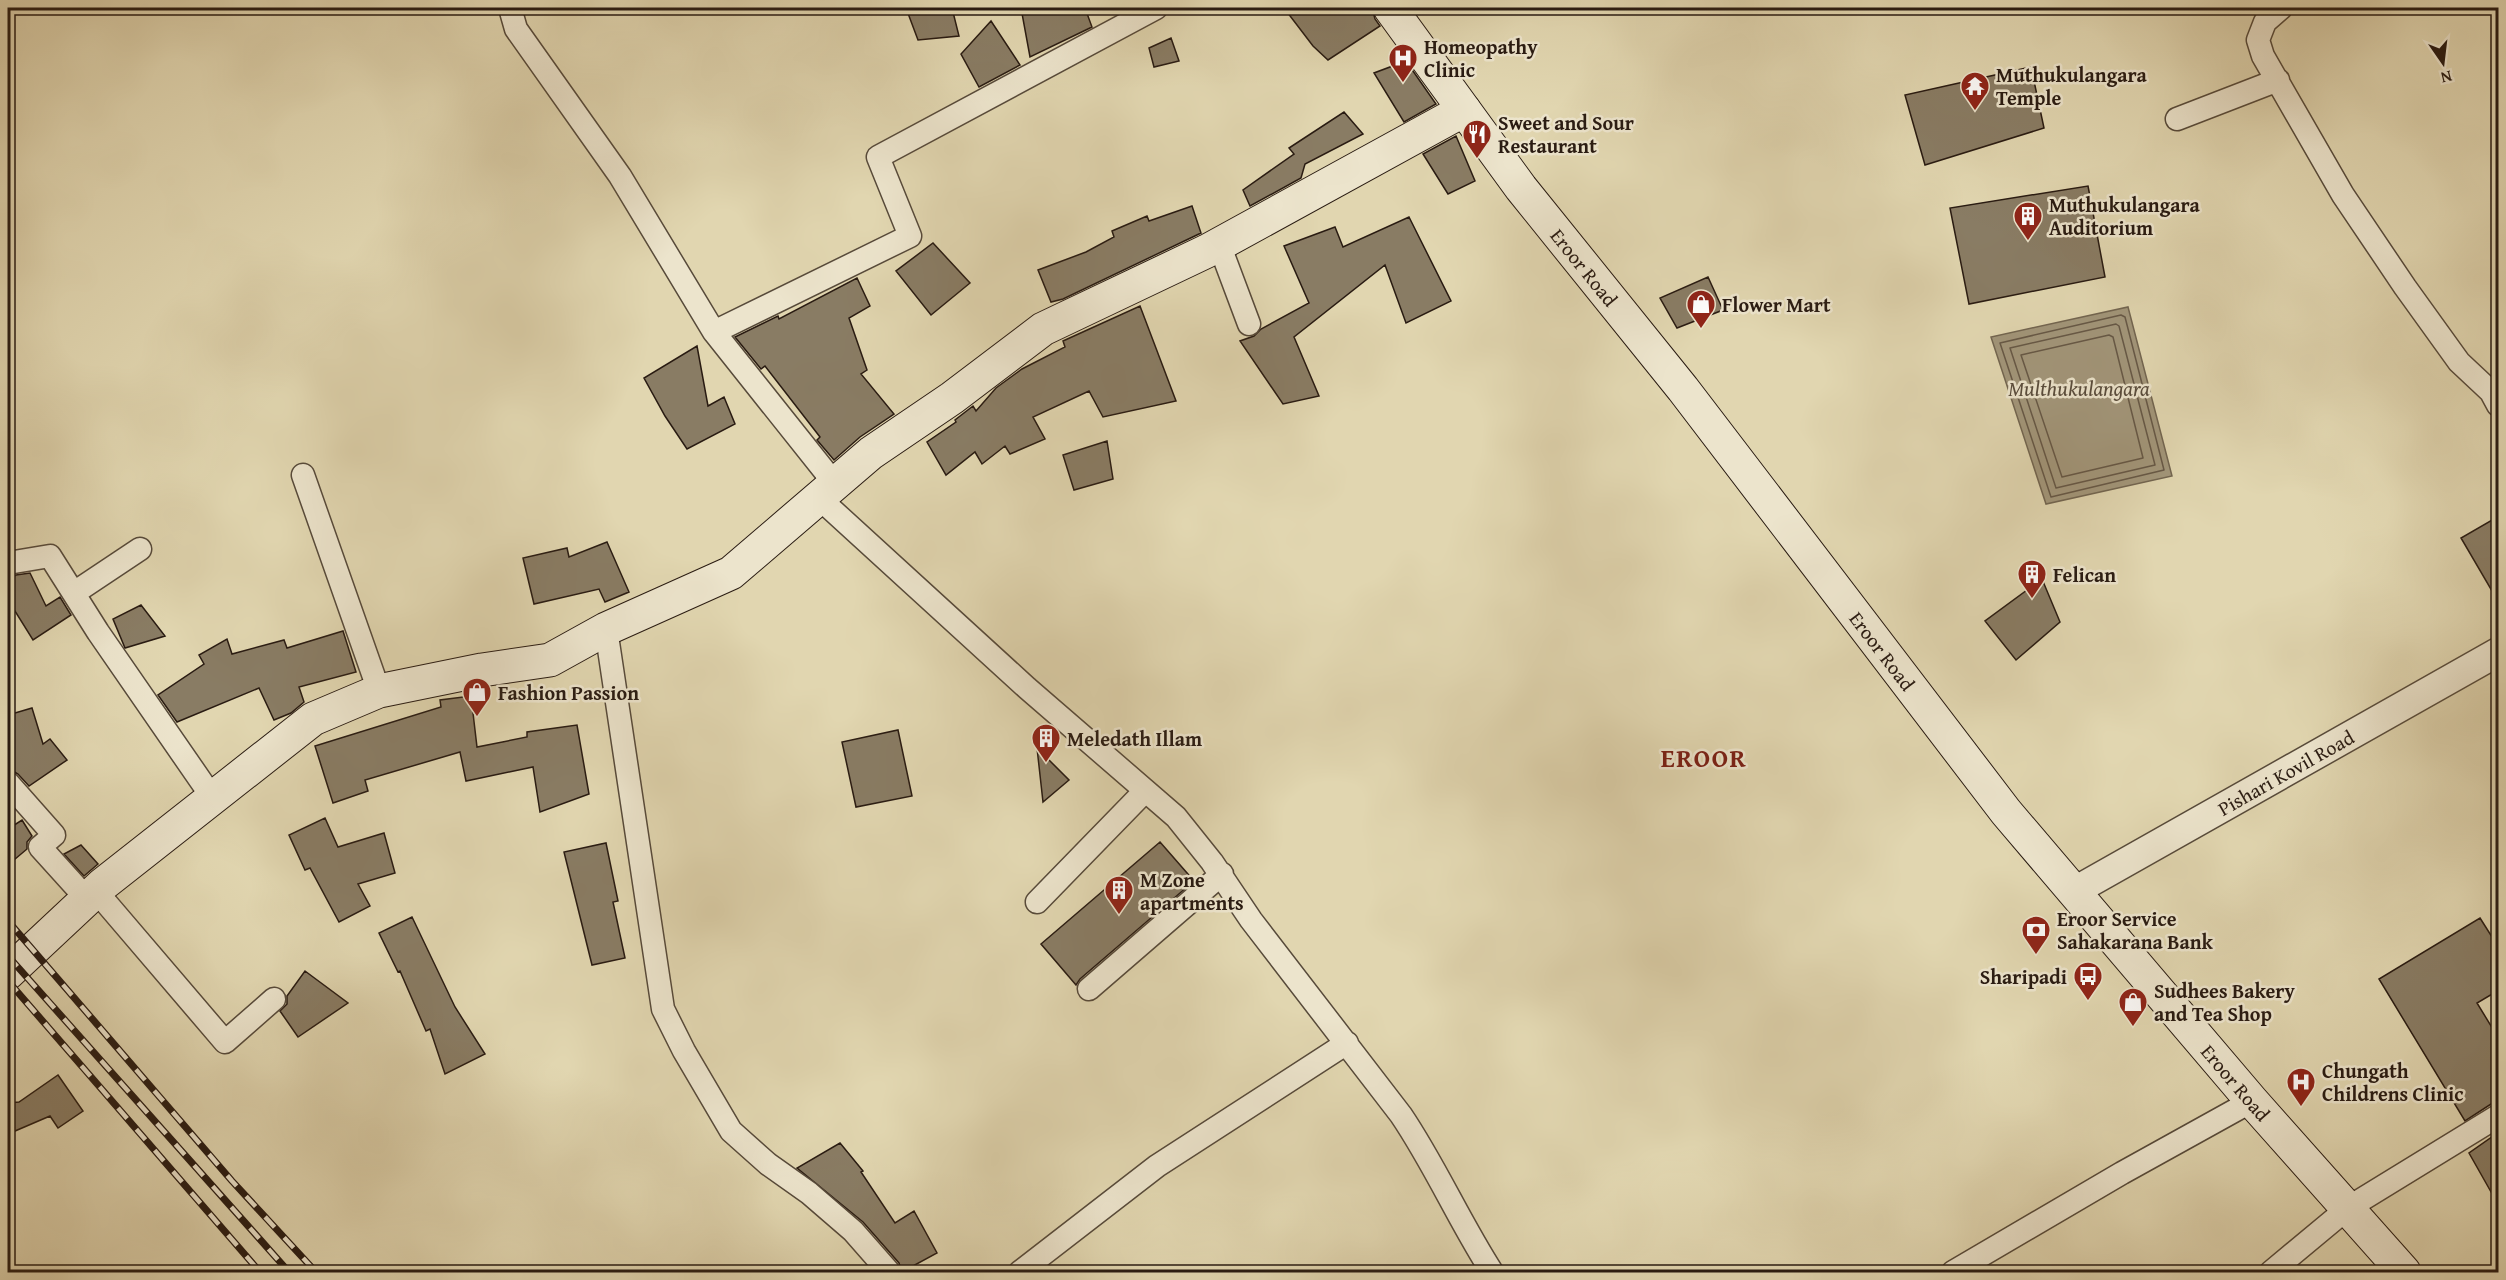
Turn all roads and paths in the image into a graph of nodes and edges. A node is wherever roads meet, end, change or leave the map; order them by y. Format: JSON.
{"nodes":[{"id":1,"x":510,"y":8,"type":"edge"},
{"id":2,"x":1156,"y":8,"type":"edge"},
{"id":3,"x":1390,"y":8,"type":"edge"},
{"id":4,"x":2281,"y":8,"type":"edge"},
{"id":5,"x":2277,"y":80,"type":"junction"},
{"id":6,"x":1464,"y":110,"type":"junction"},
{"id":7,"x":2177,"y":119,"type":"dead end"},
{"id":8,"x":1220,"y":244,"type":"junction"},
{"id":9,"x":1249,"y":324,"type":"dead end"},
{"id":10,"x":714,"y":332,"type":"junction"},
{"id":11,"x":2499,"y":405,"type":"edge"},
{"id":12,"x":303,"y":475,"type":"dead end"},
{"id":13,"x":827,"y":491,"type":"junction"},
{"id":14,"x":140,"y":549,"type":"dead end"},
{"id":15,"x":8,"y":563,"type":"edge"},
{"id":16,"x":74,"y":593,"type":"junction"},
{"id":17,"x":606,"y":628,"type":"junction"},
{"id":18,"x":2499,"y":652,"type":"edge"},
{"id":19,"x":379,"y":690,"type":"junction"},
{"id":20,"x":8,"y":783,"type":"edge"},
{"id":21,"x":1145,"y":791,"type":"junction"},
{"id":22,"x":212,"y":797,"type":"junction"},
{"id":23,"x":1222,"y":874,"type":"junction"},
{"id":24,"x":2073,"y":892,"type":"junction"},
{"id":25,"x":92,"y":895,"type":"junction"},
{"id":26,"x":1037,"y":902,"type":"dead end"},
{"id":27,"x":8,"y":973,"type":"edge"},
{"id":28,"x":1089,"y":989,"type":"dead end"},
{"id":29,"x":274,"y":999,"type":"dead end"},
{"id":30,"x":1347,"y":1043,"type":"junction"},
{"id":31,"x":2252,"y":1101,"type":"junction"},
{"id":32,"x":2499,"y":1116,"type":"edge"},
{"id":33,"x":2348,"y":1208,"type":"junction"},
{"id":34,"x":889,"y":1272,"type":"edge"},
{"id":35,"x":1020,"y":1272,"type":"edge"},
{"id":36,"x":1492,"y":1272,"type":"edge"},
{"id":37,"x":1953,"y":1272,"type":"edge"},
{"id":38,"x":2271,"y":1272,"type":"edge"},
{"id":39,"x":2404,"y":1272,"type":"edge"}],
"edges":[{"from":1,"to":10,"type":"street"},
{"from":2,"to":10,"type":"street"},
{"from":3,"to":6,"type":"main road","name":"Eroor Road"},
{"from":4,"to":5,"type":"street"},
{"from":5,"to":7,"type":"street"},
{"from":5,"to":11,"type":"street"},
{"from":6,"to":8,"type":"main road"},
{"from":6,"to":24,"type":"main road","name":"Eroor Road"},
{"from":8,"to":9,"type":"street"},
{"from":8,"to":13,"type":"main road"},
{"from":10,"to":13,"type":"street"},
{"from":12,"to":19,"type":"street"},
{"from":13,"to":17,"type":"main road"},
{"from":13,"to":21,"type":"street"},
{"from":14,"to":16,"type":"street"},
{"from":15,"to":16,"type":"street"},
{"from":16,"to":22,"type":"street"},
{"from":17,"to":19,"type":"main road"},
{"from":17,"to":34,"type":"street"},
{"from":18,"to":24,"type":"street","name":"Pishari Kovil Road"},
{"from":19,"to":22,"type":"main road"},
{"from":20,"to":25,"type":"street"},
{"from":21,"to":23,"type":"street"},
{"from":21,"to":26,"type":"street"},
{"from":22,"to":25,"type":"main road"},
{"from":23,"to":28,"type":"street"},
{"from":23,"to":30,"type":"street"},
{"from":24,"to":31,"type":"main road","name":"Eroor Road"},
{"from":25,"to":27,"type":"main road"},
{"from":25,"to":29,"type":"street"},
{"from":30,"to":35,"type":"street"},
{"from":30,"to":36,"type":"street"},
{"from":31,"to":33,"type":"main road","name":"Eroor Road"},
{"from":31,"to":37,"type":"street"},
{"from":32,"to":33,"type":"street"},
{"from":33,"to":38,"type":"street"},
{"from":33,"to":39,"type":"main road","name":"Eroor Road"}]}
